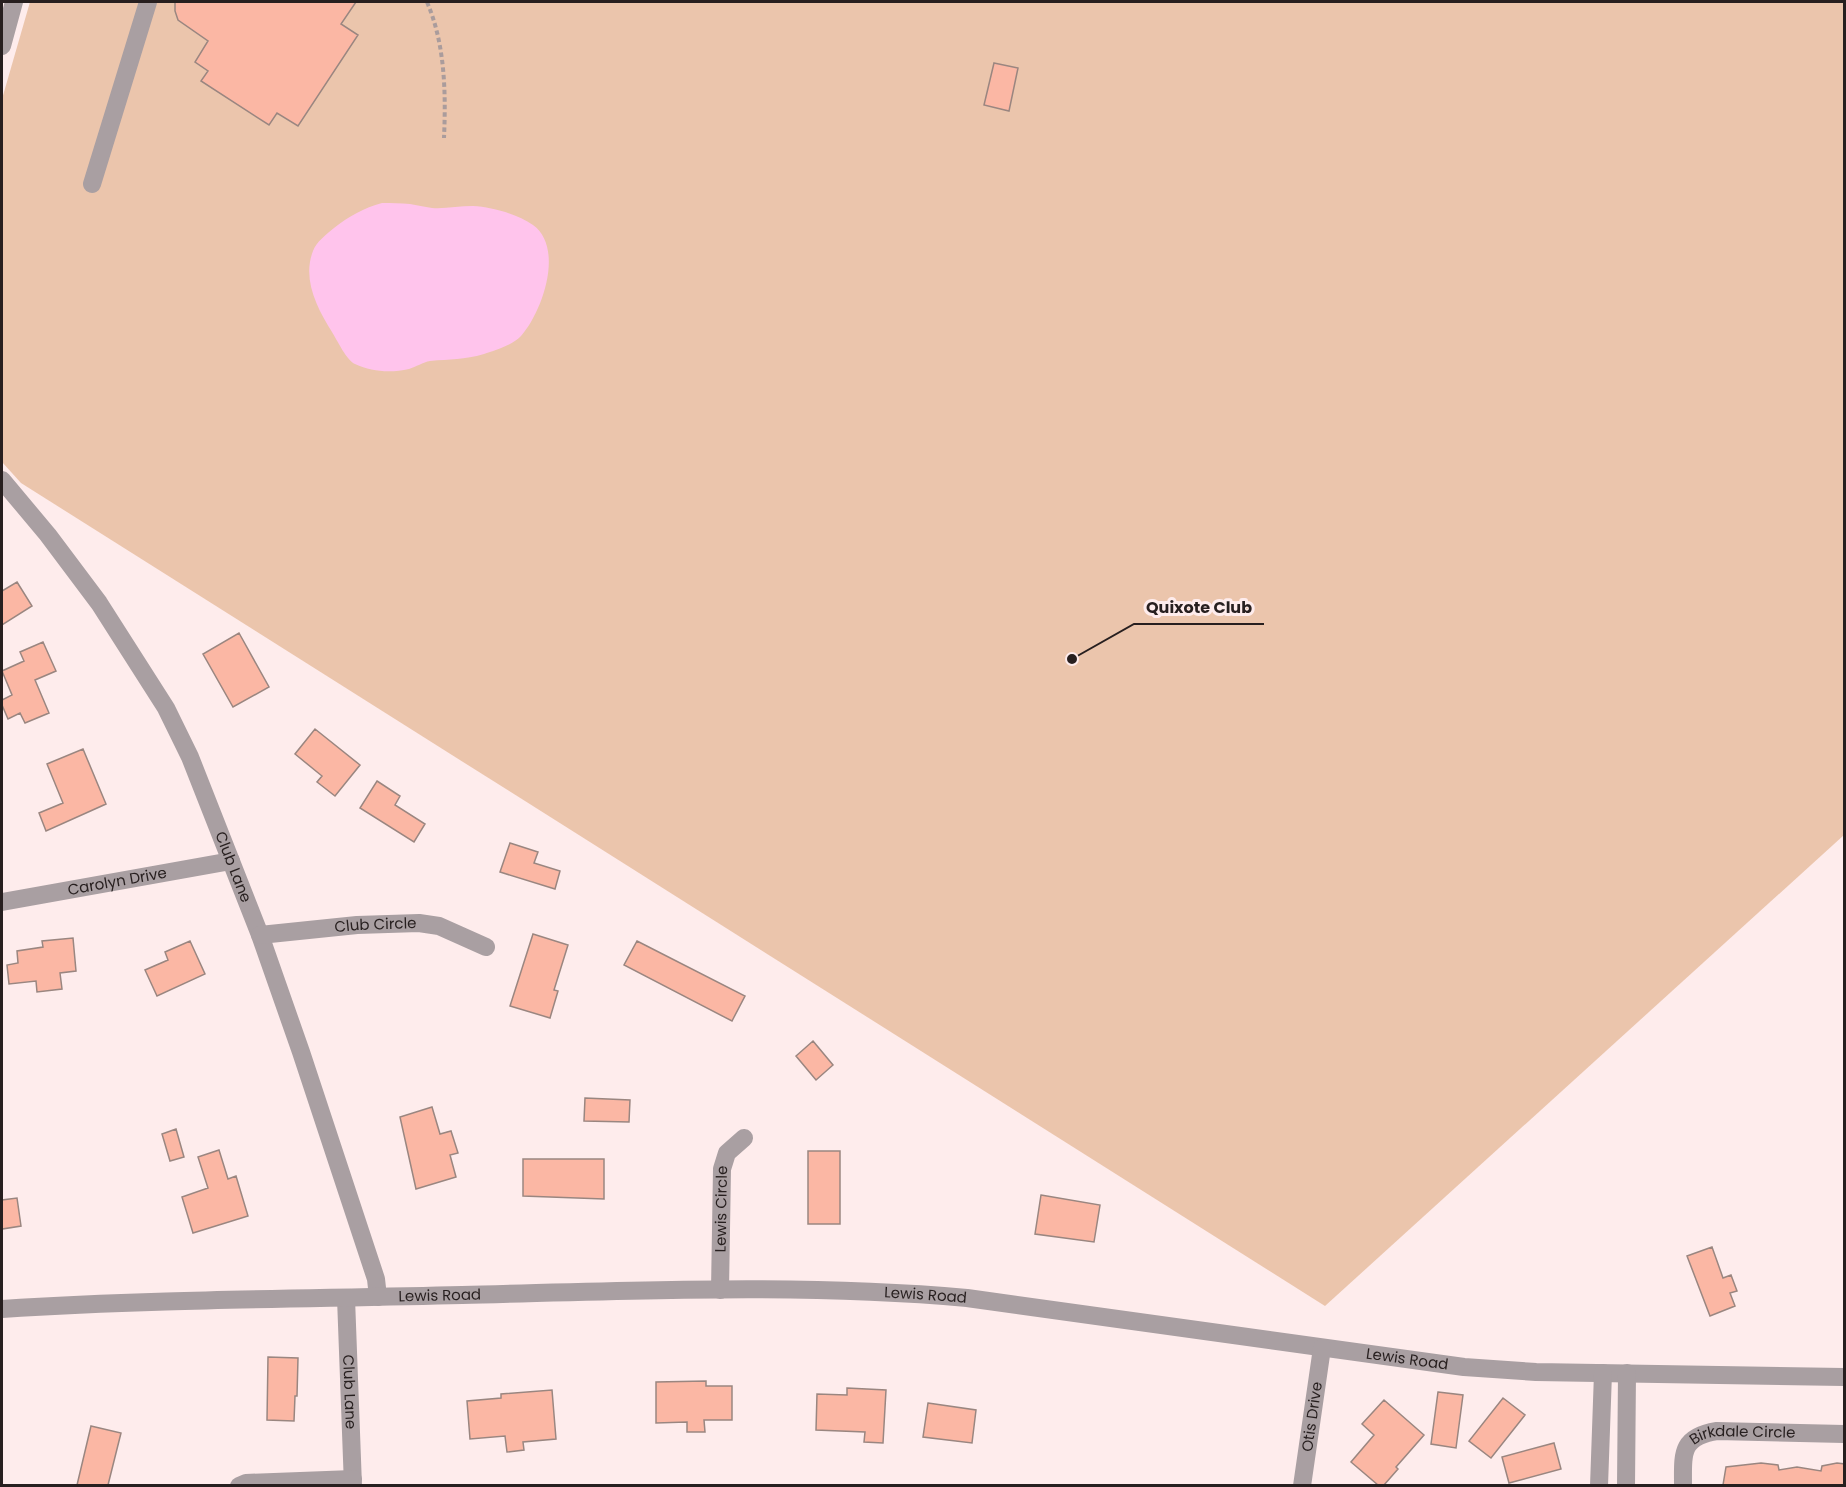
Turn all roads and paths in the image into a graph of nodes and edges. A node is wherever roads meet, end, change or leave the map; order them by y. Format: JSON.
{"nodes":[{"id":1,"x":14,"y":2,"type":"edge"},
{"id":2,"x":148,"y":2,"type":"edge"},
{"id":3,"x":427,"y":2,"type":"edge"},
{"id":4,"x":2,"y":46,"type":"edge"},
{"id":5,"x":444,"y":138,"type":"dead end"},
{"id":6,"x":92,"y":184,"type":"dead end"},
{"id":7,"x":2,"y":480,"type":"edge"},
{"id":8,"x":231,"y":861,"type":"junction"},
{"id":9,"x":2,"y":902,"type":"edge"},
{"id":10,"x":260,"y":935,"type":"junction"},
{"id":11,"x":486,"y":946,"type":"dead end"},
{"id":12,"x":744,"y":1138,"type":"dead end"},
{"id":13,"x":720,"y":1290,"type":"junction"},
{"id":14,"x":378,"y":1297,"type":"junction"},
{"id":15,"x":346,"y":1298,"type":"junction"},
{"id":16,"x":2,"y":1309,"type":"edge"},
{"id":17,"x":1322,"y":1348,"type":"junction"},
{"id":18,"x":1603,"y":1373,"type":"junction"},
{"id":19,"x":1627,"y":1373,"type":"junction"},
{"id":20,"x":1845,"y":1377,"type":"edge"},
{"id":21,"x":1845,"y":1434,"type":"edge"},
{"id":22,"x":353,"y":1482,"type":"edge"},
{"id":23,"x":239,"y":1485,"type":"edge"},
{"id":24,"x":1302,"y":1485,"type":"edge"},
{"id":25,"x":1599,"y":1485,"type":"edge"},
{"id":26,"x":1626,"y":1485,"type":"edge"},
{"id":27,"x":1683,"y":1485,"type":"edge"}],
"edges":[{"from":1,"to":4,"type":"street"},
{"from":2,"to":6,"type":"street"},
{"from":3,"to":5,"type":"path"},
{"from":7,"to":8,"type":"street","name":"Club Lane"},
{"from":8,"to":9,"type":"street","name":"Carolyn Drive"},
{"from":8,"to":10,"type":"street","name":"Club Lane"},
{"from":10,"to":11,"type":"street","name":"Club Circle"},
{"from":10,"to":14,"type":"street","name":"Club Lane"},
{"from":12,"to":13,"type":"street","name":"Lewis Circle"},
{"from":13,"to":14,"type":"street","name":"Lewis Road"},
{"from":13,"to":17,"type":"street","name":"Lewis Road"},
{"from":14,"to":15,"type":"street","name":"Lewis Road"},
{"from":15,"to":16,"type":"street","name":"Lewis Road"},
{"from":15,"to":22,"type":"street","name":"Club Lane"},
{"from":17,"to":18,"type":"street","name":"Lewis Road"},
{"from":17,"to":24,"type":"street","name":"Otis Drive"},
{"from":18,"to":19,"type":"street","name":"Lewis Road"},
{"from":18,"to":25,"type":"street"},
{"from":19,"to":20,"type":"street","name":"Lewis Road"},
{"from":19,"to":26,"type":"street"},
{"from":21,"to":27,"type":"street","name":"Birkdale Circle"},
{"from":22,"to":23,"type":"street"}]}
